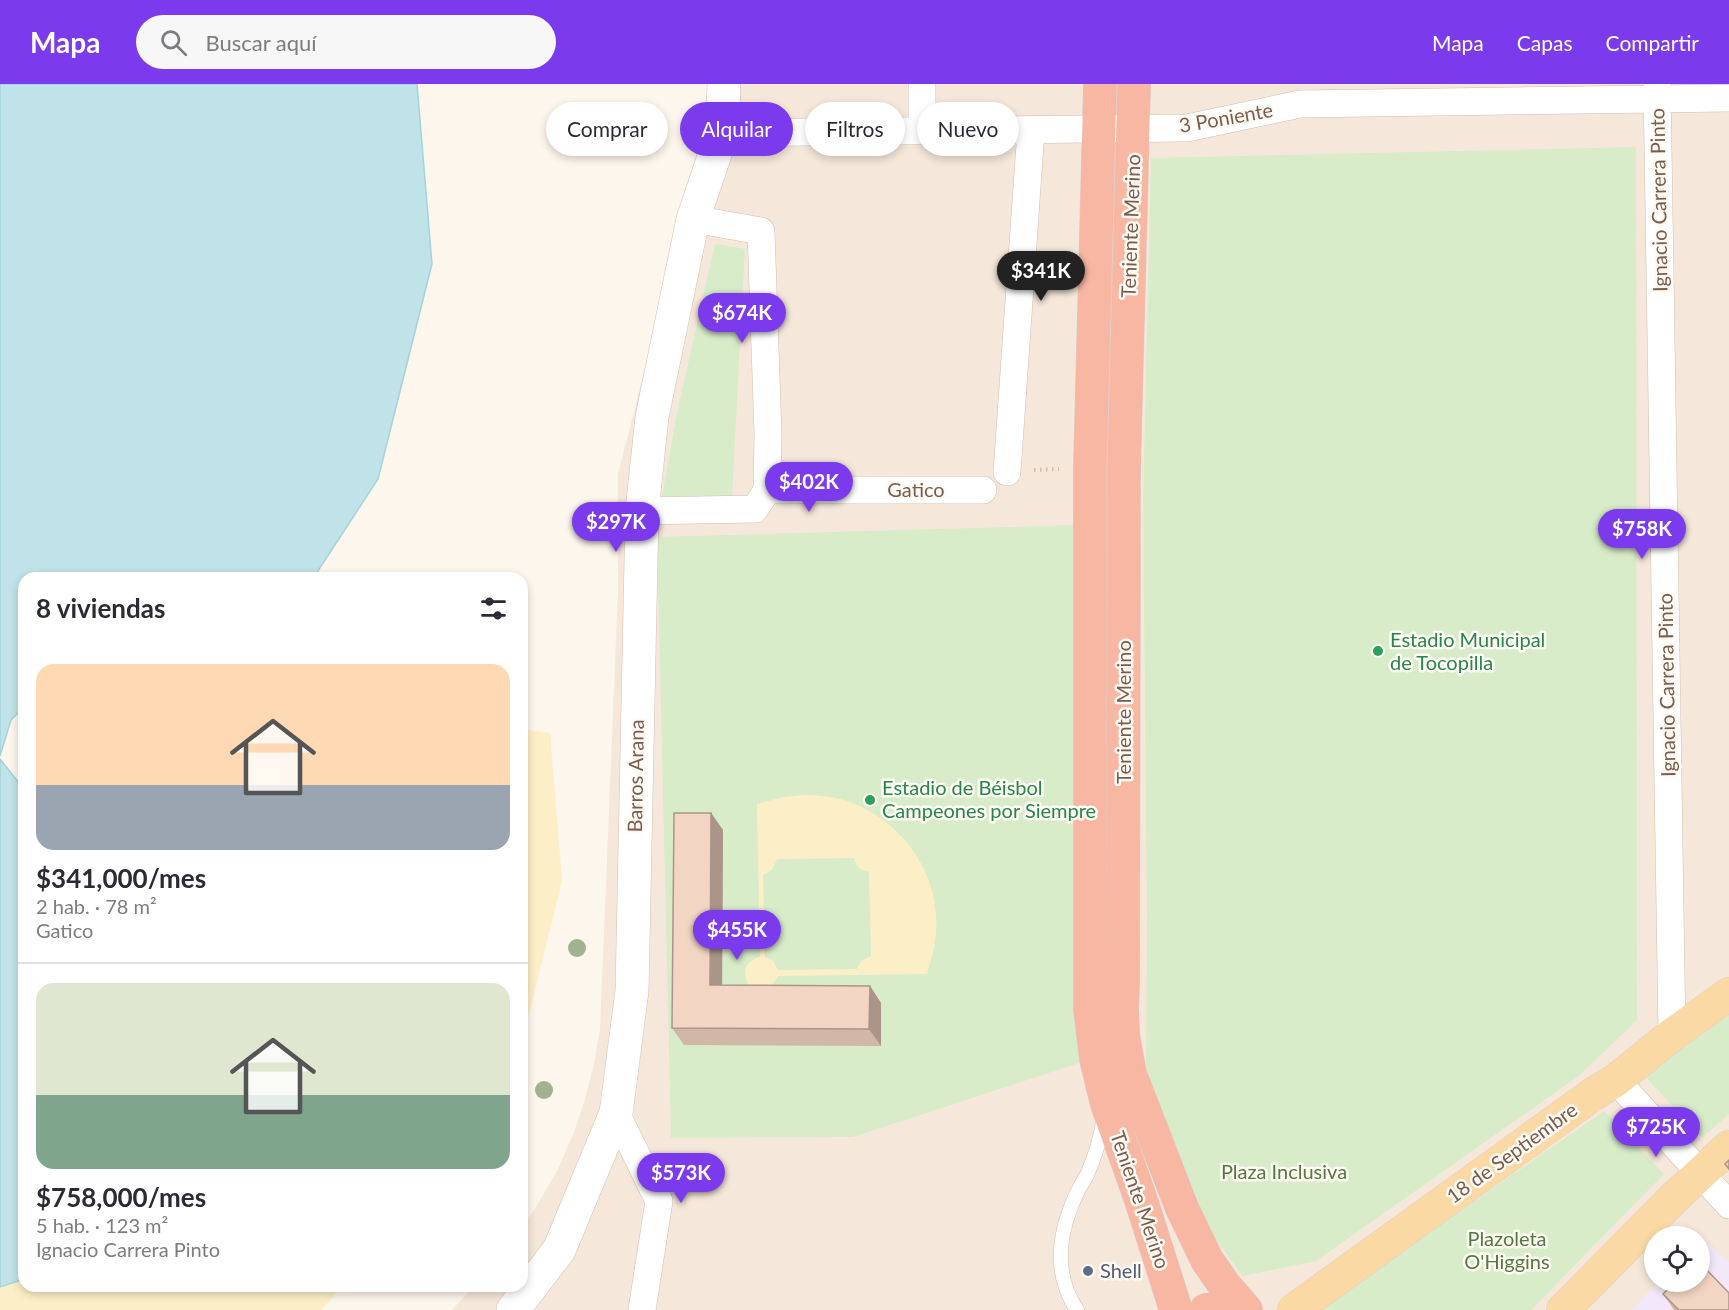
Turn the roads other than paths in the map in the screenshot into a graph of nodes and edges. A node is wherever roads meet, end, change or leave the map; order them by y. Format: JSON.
{"nodes":[{"id":1,"x":724,"y":84,"type":"edge"},
{"id":2,"x":922,"y":84,"type":"edge"},
{"id":3,"x":1100,"y":84,"type":"edge"},
{"id":4,"x":1134,"y":84,"type":"edge"},
{"id":5,"x":1658,"y":91,"type":"edge"},
{"id":6,"x":1471,"y":93,"type":"edge"},
{"id":7,"x":1300,"y":94,"type":"edge"},
{"id":8,"x":1729,"y":98,"type":"edge"},
{"id":9,"x":723,"y":102,"type":"edge"},
{"id":10,"x":922,"y":102,"type":"edge"},
{"id":11,"x":1019,"y":129,"type":"edge"},
{"id":12,"x":1031,"y":129,"type":"junction"},
{"id":13,"x":1100,"y":129,"type":"junction"},
{"id":14,"x":1134,"y":129,"type":"junction"},
{"id":15,"x":917,"y":131,"type":"edge"},
{"id":16,"x":793,"y":132,"type":"edge"},
{"id":17,"x":714,"y":156,"type":"edge"},
{"id":18,"x":693,"y":219,"type":"junction"},
{"id":19,"x":1006,"y":472,"type":"dead end"},
{"id":20,"x":983,"y":489,"type":"dead end"},
{"id":21,"x":767,"y":490,"type":"junction"},
{"id":22,"x":642,"y":511,"type":"junction"},
{"id":23,"x":1729,"y":994,"type":"edge"},
{"id":24,"x":1672,"y":1035,"type":"junction"},
{"id":25,"x":1616,"y":1080,"type":"junction"},
{"id":26,"x":1107,"y":1104,"type":"junction"},
{"id":27,"x":616,"y":1113,"type":"junction"},
{"id":28,"x":1729,"y":1147,"type":"edge"},
{"id":29,"x":1700,"y":1173,"type":"junction"},
{"id":30,"x":1729,"y":1205,"type":"edge"},
{"id":31,"x":528,"y":1290,"type":"edge"},
{"id":32,"x":527,"y":1292,"type":"edge"},
{"id":33,"x":513,"y":1310,"type":"edge"},
{"id":34,"x":642,"y":1310,"type":"edge"},
{"id":35,"x":1077,"y":1310,"type":"edge"},
{"id":36,"x":1176,"y":1310,"type":"edge"},
{"id":37,"x":1206,"y":1310,"type":"edge"},
{"id":38,"x":1235,"y":1310,"type":"edge"},
{"id":39,"x":1246,"y":1310,"type":"edge"},
{"id":40,"x":1294,"y":1310,"type":"edge"},
{"id":41,"x":1563,"y":1310,"type":"edge"}],
"edges":[{"from":1,"to":9,"type":"street","name":"Barros Arana"},
{"from":2,"to":10,"type":"street"},
{"from":3,"to":13,"type":"highway","name":"Teniente Merino"},
{"from":4,"to":14,"type":"highway","name":"Teniente Merino"},
{"from":5,"to":6,"type":"street","name":"3 Poniente"},
{"from":5,"to":8,"type":"street","name":"3 Poniente"},
{"from":5,"to":24,"type":"street","name":"Ignacio Carrera Pinto"},
{"from":6,"to":7,"type":"street","name":"3 Poniente"},
{"from":7,"to":14,"type":"street","name":"3 Poniente"},
{"from":11,"to":12,"type":"street","name":"3 Poniente"},
{"from":12,"to":13,"type":"street","name":"3 Poniente"},
{"from":12,"to":19,"type":"street"},
{"from":13,"to":14,"type":"street","name":"3 Poniente"},
{"from":13,"to":26,"type":"highway","name":"Teniente Merino"},
{"from":14,"to":39,"type":"highway","name":"Teniente Merino"},
{"from":15,"to":16,"type":"street","name":"3 Poniente"},
{"from":17,"to":18,"type":"street","name":"Barros Arana"},
{"from":18,"to":21,"type":"street"},
{"from":18,"to":22,"type":"street","name":"Barros Arana"},
{"from":20,"to":21,"type":"street","name":"Gatico"},
{"from":21,"to":22,"type":"street"},
{"from":22,"to":27,"type":"street","name":"Barros Arana"},
{"from":23,"to":24,"type":"main road","name":"18 de Septiembre"},
{"from":24,"to":25,"type":"main road","name":"18 de Septiembre"},
{"from":25,"to":29,"type":"street"},
{"from":25,"to":40,"type":"main road","name":"18 de Septiembre"},
{"from":26,"to":35,"type":"lane"},
{"from":26,"to":36,"type":"highway","name":"Teniente Merino"},
{"from":27,"to":31,"type":"street","name":"Barros Arana"},
{"from":27,"to":34,"type":"street"},
{"from":28,"to":29,"type":"main road"},
{"from":29,"to":30,"type":"street"},
{"from":29,"to":41,"type":"main road"},
{"from":32,"to":33,"type":"street","name":"Barros Arana"},
{"from":37,"to":38,"type":"highway"}]}
